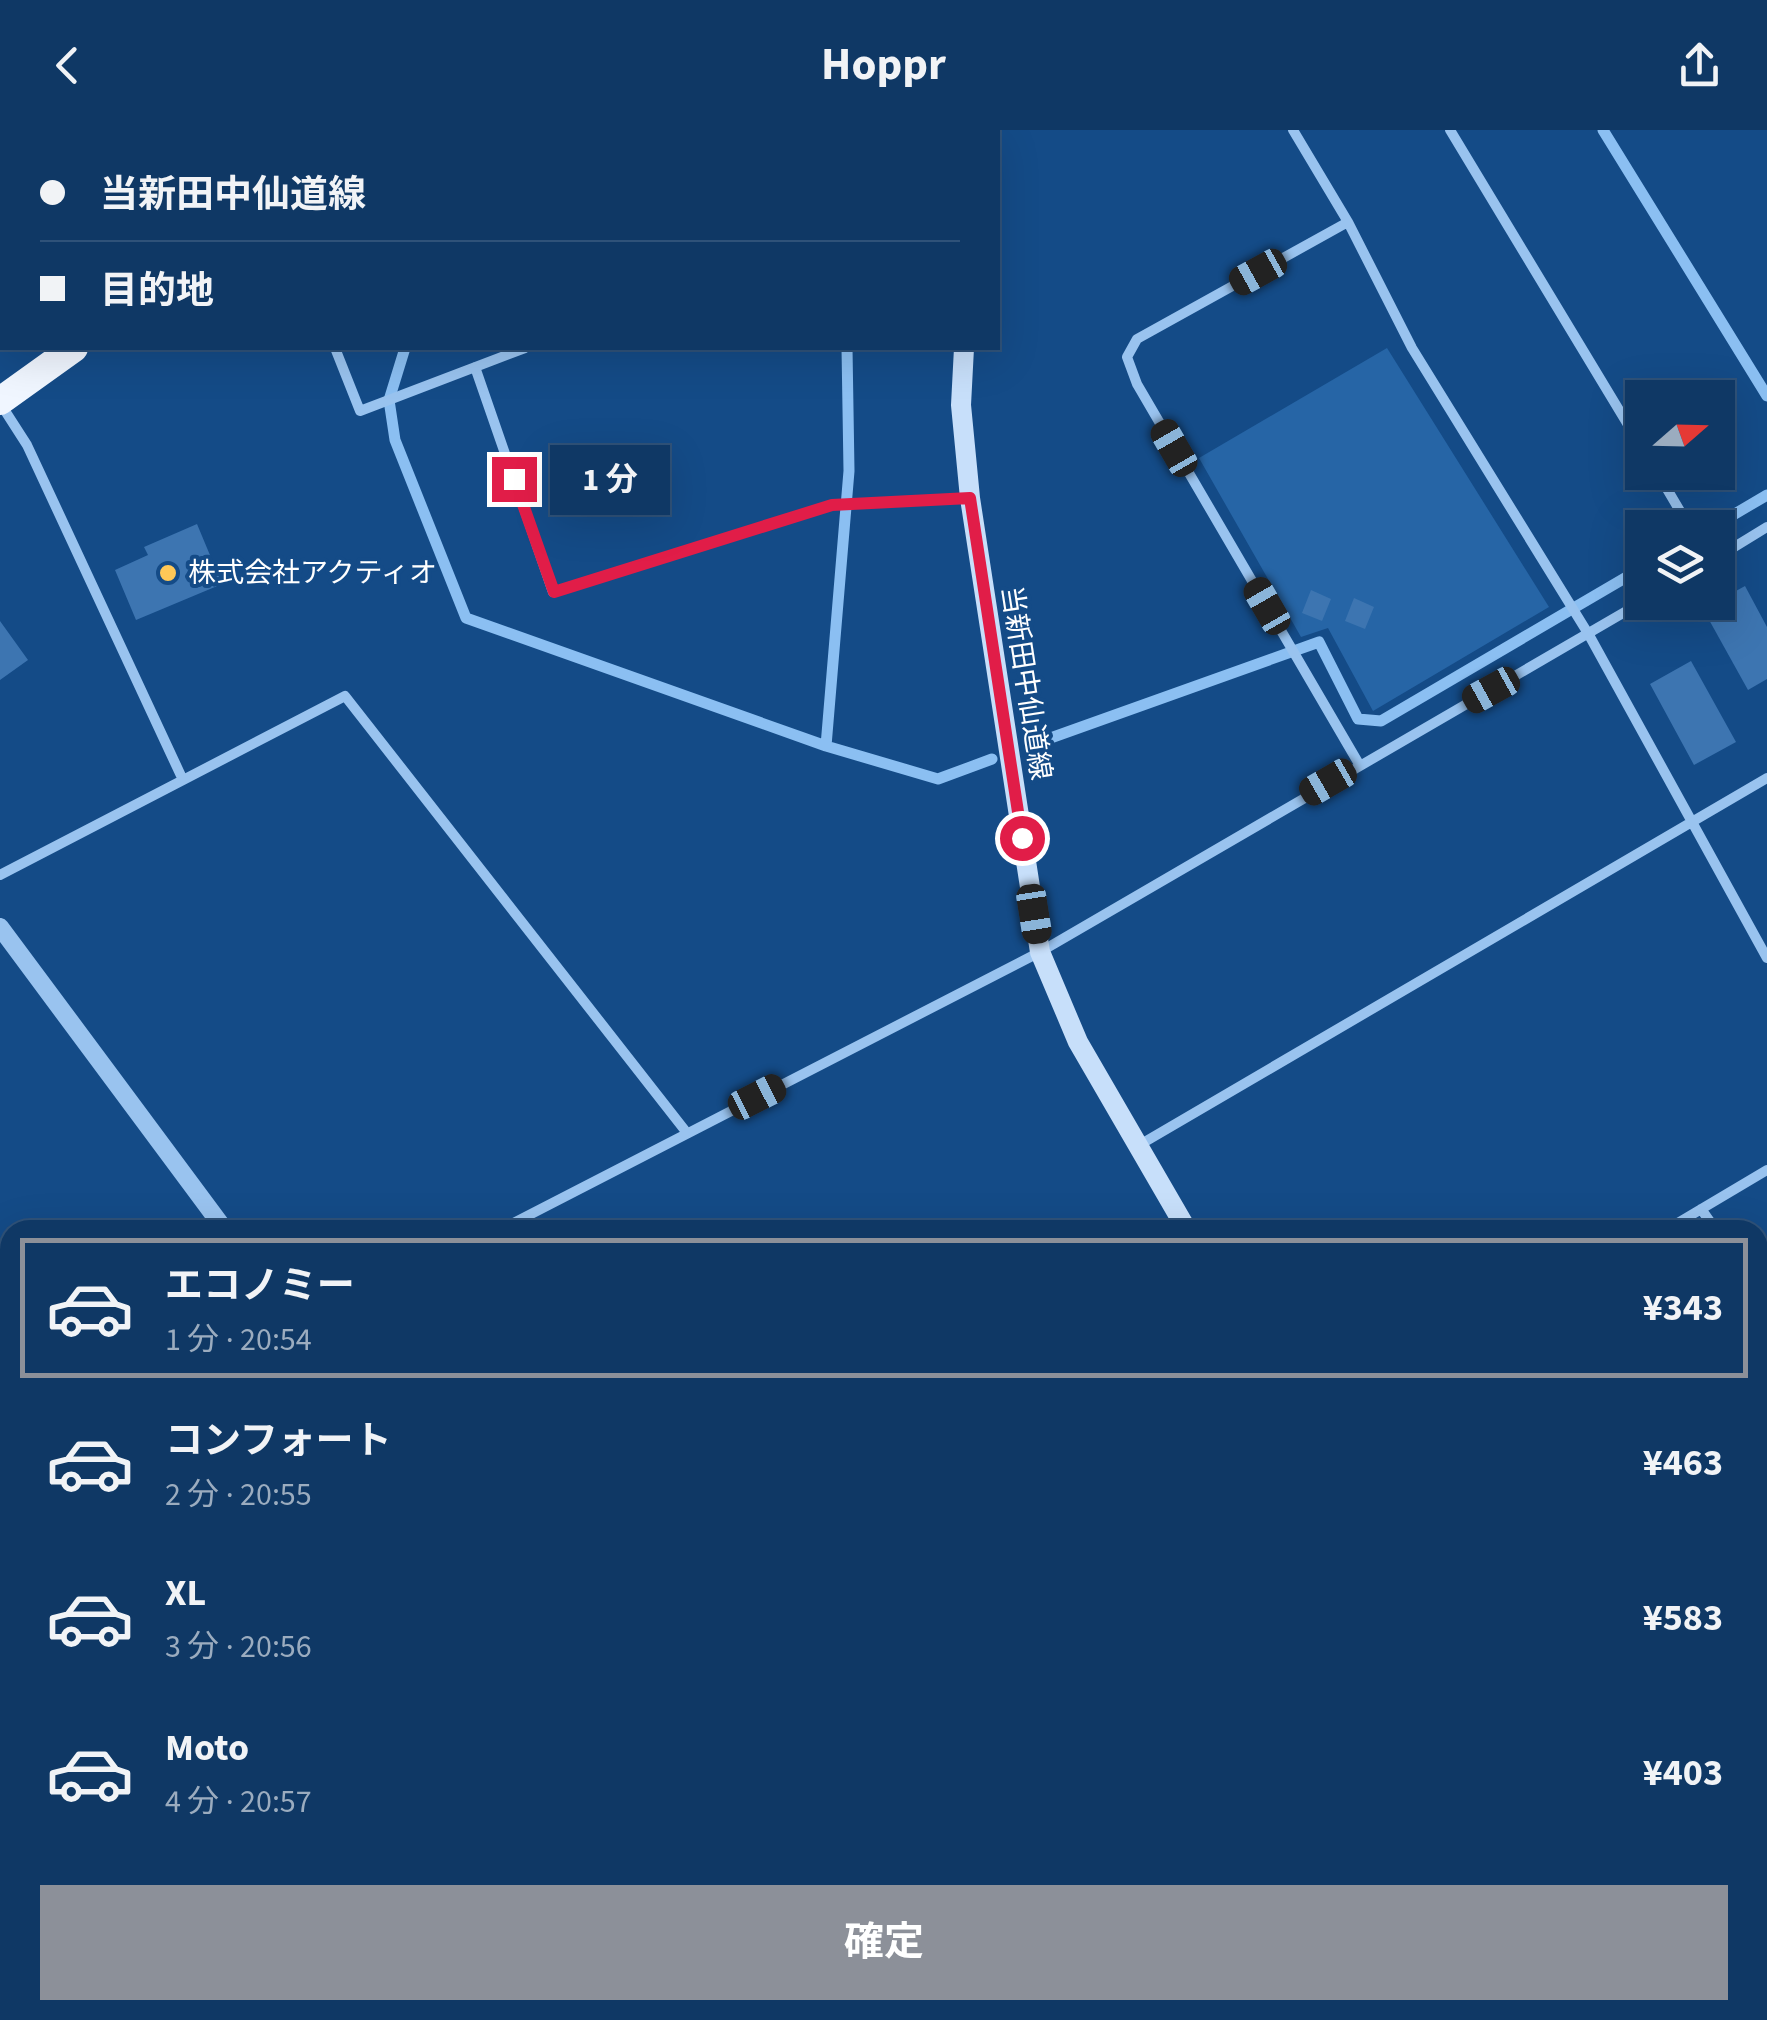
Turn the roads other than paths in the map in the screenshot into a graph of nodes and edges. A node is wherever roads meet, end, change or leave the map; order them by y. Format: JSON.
{"nodes":[{"id":1,"x":1294,"y":130,"type":"edge"},
{"id":2,"x":1450,"y":130,"type":"edge"},
{"id":3,"x":1348,"y":222,"type":"junction"},
{"id":4,"x":71,"y":350,"type":"edge"},
{"id":5,"x":336,"y":350,"type":"edge"},
{"id":6,"x":520,"y":350,"type":"edge"},
{"id":7,"x":964,"y":350,"type":"edge"},
{"id":8,"x":476,"y":367,"type":"junction"},
{"id":9,"x":0,"y":402,"type":"edge"},
{"id":10,"x":1625,"y":420,"type":"edge"},
{"id":11,"x":970,"y":498,"type":"junction"},
{"id":12,"x":1767,"y":527,"type":"edge"},
{"id":13,"x":1735,"y":547,"type":"edge"},
{"id":14,"x":1625,"y":612,"type":"edge"},
{"id":15,"x":1589,"y":634,"type":"junction"},
{"id":16,"x":1359,"y":764,"type":"junction"},
{"id":17,"x":1767,"y":778,"type":"edge"},
{"id":18,"x":183,"y":780,"type":"junction"},
{"id":19,"x":1693,"y":822,"type":"junction"},
{"id":20,"x":0,"y":875,"type":"edge"},
{"id":21,"x":0,"y":928,"type":"edge"},
{"id":22,"x":1040,"y":952,"type":"junction"},
{"id":23,"x":1767,"y":958,"type":"edge"},
{"id":24,"x":686,"y":1133,"type":"junction"},
{"id":25,"x":1136,"y":1147,"type":"junction"},
{"id":26,"x":1767,"y":1170,"type":"edge"},
{"id":27,"x":1702,"y":1209,"type":"junction"},
{"id":28,"x":218,"y":1220,"type":"edge"},
{"id":29,"x":519,"y":1220,"type":"edge"},
{"id":30,"x":1181,"y":1220,"type":"edge"},
{"id":31,"x":1683,"y":1220,"type":"edge"},
{"id":32,"x":1709,"y":1220,"type":"edge"}],
"edges":[{"from":1,"to":3,"type":"street"},
{"from":2,"to":10,"type":"street"},
{"from":3,"to":15,"type":"street"},
{"from":3,"to":16,"type":"street"},
{"from":4,"to":9,"type":"highway"},
{"from":5,"to":8,"type":"street"},
{"from":6,"to":8,"type":"street"},
{"from":7,"to":11,"type":"main road","name":"当新田中仙道線"},
{"from":8,"to":11,"type":"street"},
{"from":9,"to":18,"type":"street"},
{"from":11,"to":22,"type":"main road","name":"当新田中仙道線"},
{"from":12,"to":13,"type":"street"},
{"from":14,"to":15,"type":"street"},
{"from":15,"to":16,"type":"street"},
{"from":15,"to":19,"type":"street"},
{"from":16,"to":22,"type":"street"},
{"from":17,"to":19,"type":"street"},
{"from":18,"to":20,"type":"street"},
{"from":18,"to":24,"type":"street"},
{"from":19,"to":23,"type":"street"},
{"from":19,"to":25,"type":"street"},
{"from":21,"to":28,"type":"street"},
{"from":22,"to":24,"type":"street"},
{"from":22,"to":25,"type":"main road","name":"当新田中仙道線"},
{"from":24,"to":29,"type":"street"},
{"from":25,"to":30,"type":"main road","name":"当新田中仙道線"},
{"from":26,"to":27,"type":"street"},
{"from":27,"to":31,"type":"street"},
{"from":27,"to":32,"type":"street"}]}
